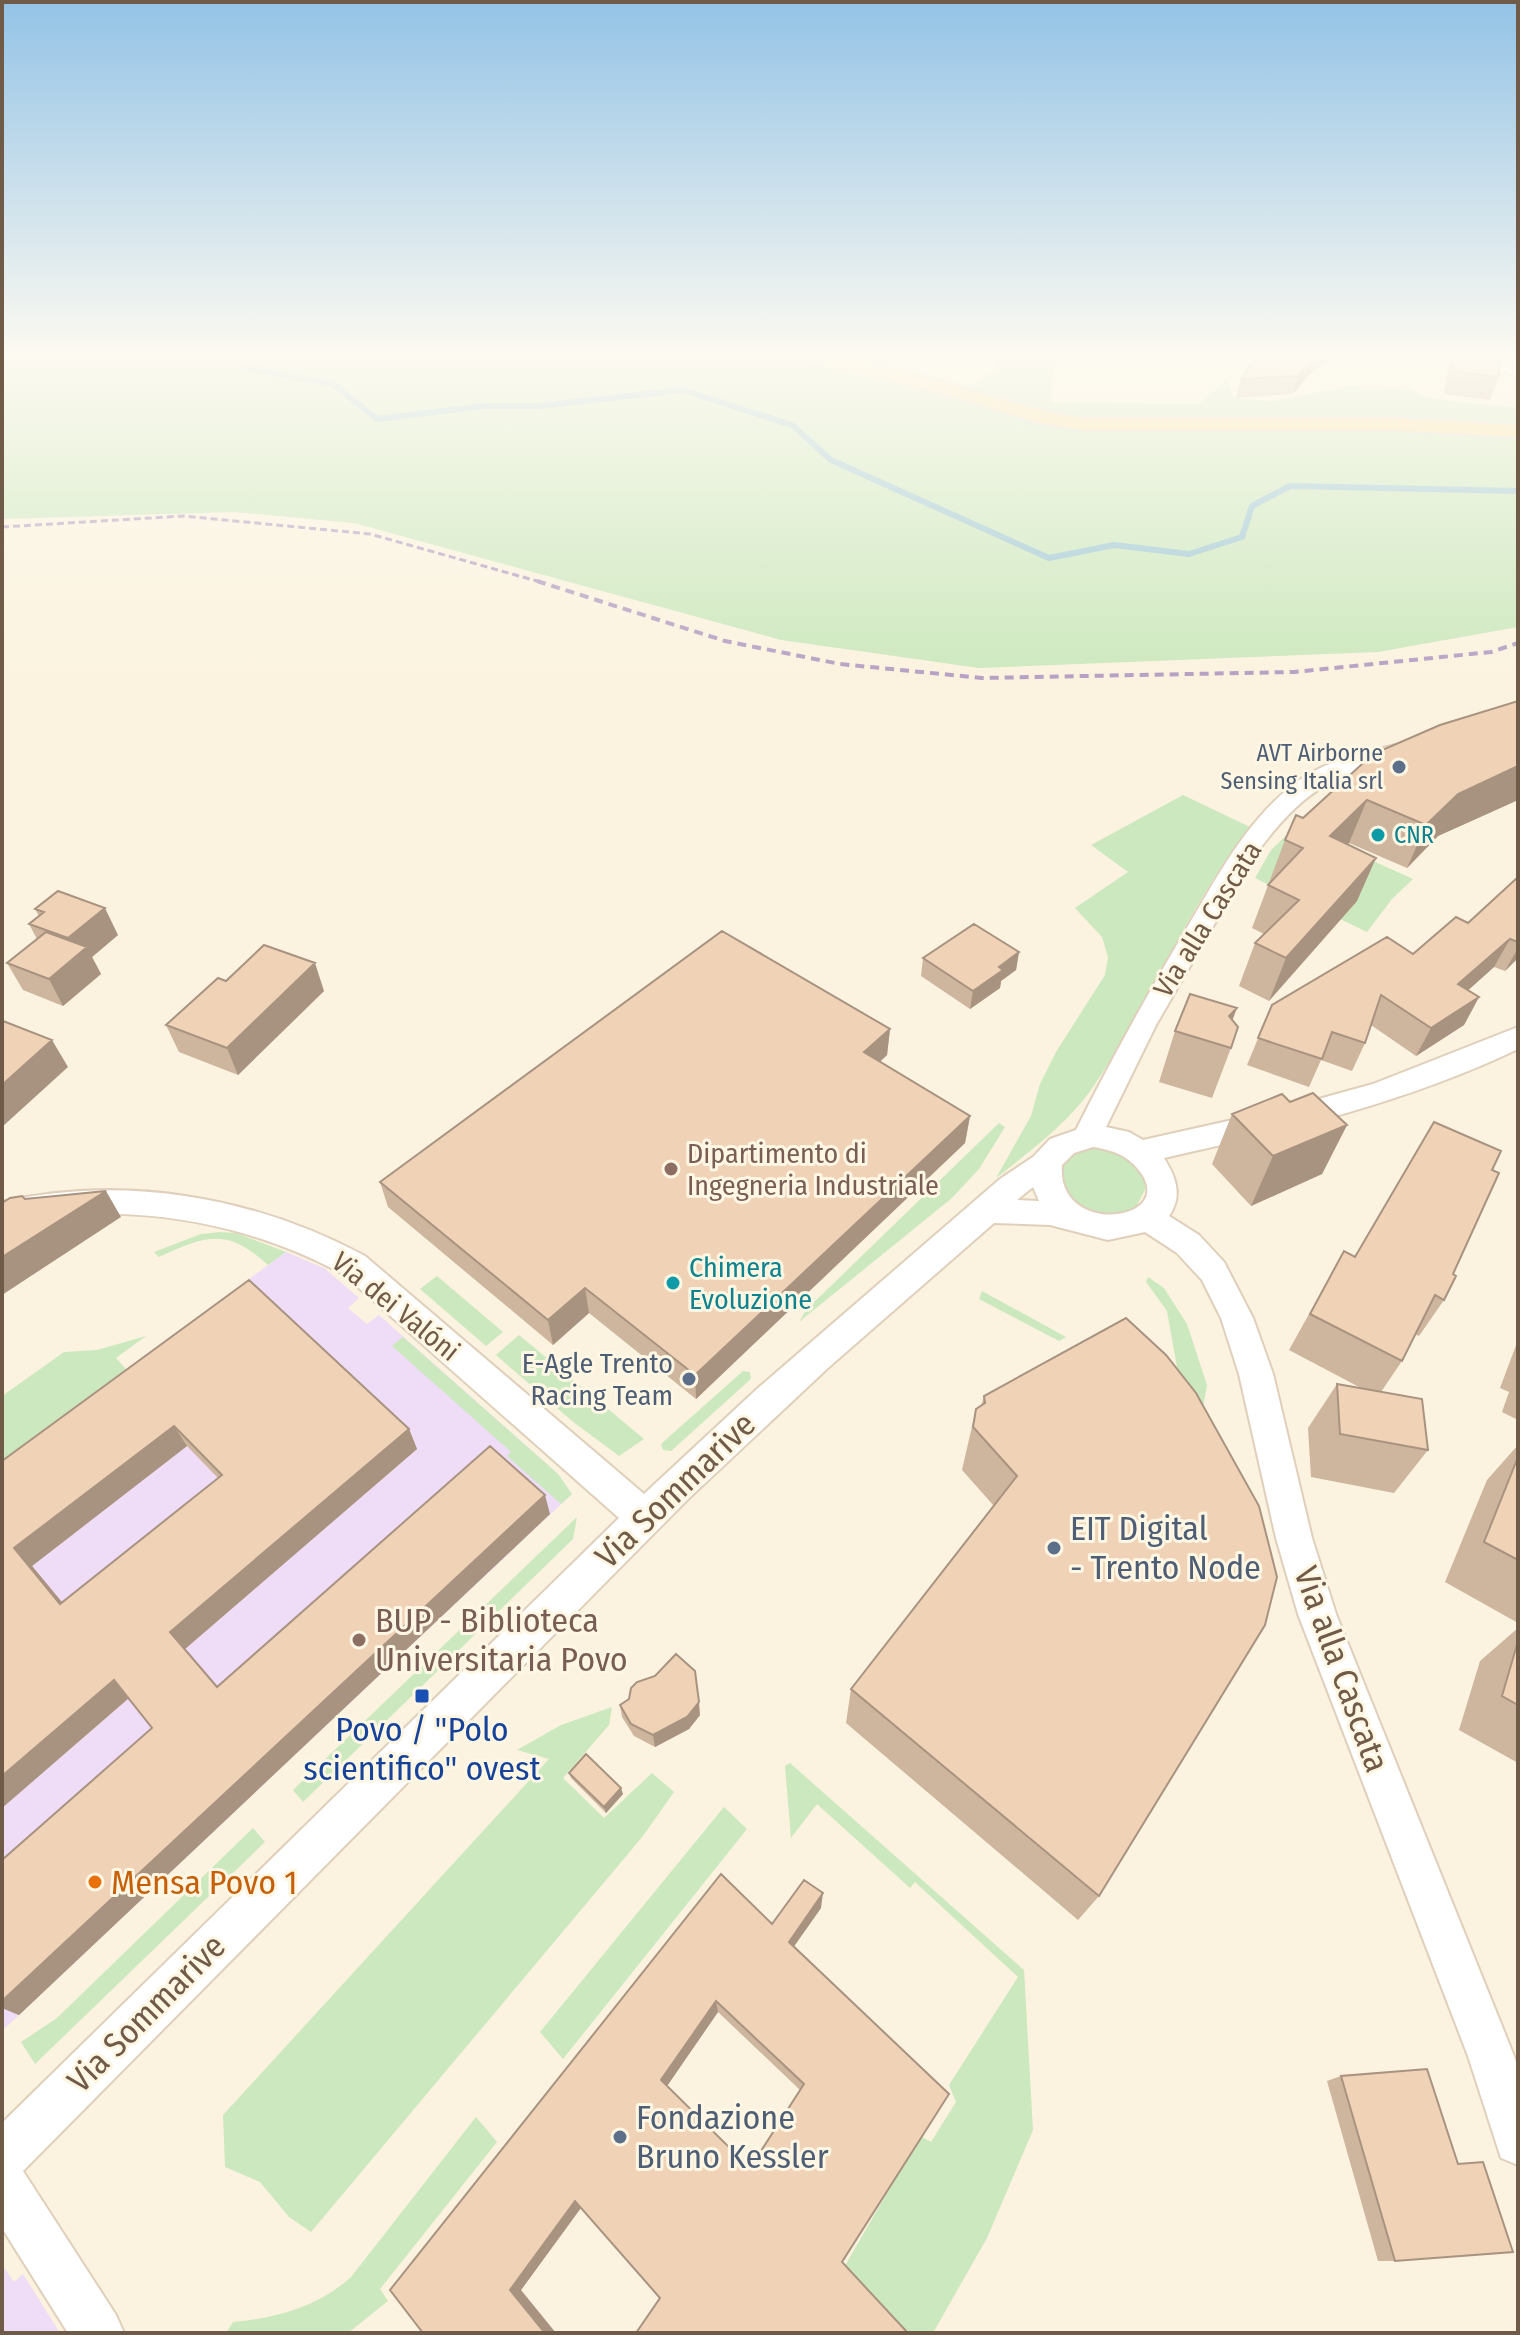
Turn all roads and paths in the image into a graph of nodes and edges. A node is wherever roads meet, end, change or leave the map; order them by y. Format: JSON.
{"nodes":[{"id":1,"x":1425,"y":744,"type":"edge"},
{"id":2,"x":1518,"y":1037,"type":"edge"},
{"id":3,"x":1087,"y":1137,"type":"junction"},
{"id":4,"x":1141,"y":1152,"type":"junction"},
{"id":5,"x":1047,"y":1162,"type":"junction"},
{"id":6,"x":988,"y":1211,"type":"junction"},
{"id":7,"x":2,"y":1214,"type":"edge"},
{"id":8,"x":1073,"y":1217,"type":"junction"},
{"id":9,"x":1148,"y":1218,"type":"junction"},
{"id":10,"x":644,"y":1517,"type":"junction"},
{"id":11,"x":1518,"y":2141,"type":"edge"},
{"id":12,"x":2,"y":2157,"type":"edge"},
{"id":13,"x":2,"y":2183,"type":"edge"},
{"id":14,"x":98,"y":2333,"type":"edge"}],
"edges":[{"from":1,"to":3,"type":"street","name":"Via alla Cascata"},
{"from":2,"to":4,"type":"street"},
{"from":3,"to":4,"type":"street"},
{"from":3,"to":5,"type":"street"},
{"from":4,"to":9,"type":"street"},
{"from":5,"to":6,"type":"street","name":"Via Sommarive"},
{"from":5,"to":8,"type":"street"},
{"from":6,"to":8,"type":"street"},
{"from":6,"to":10,"type":"street","name":"Via Sommarive"},
{"from":7,"to":10,"type":"street","name":"Via dei Valóni"},
{"from":8,"to":9,"type":"street"},
{"from":9,"to":11,"type":"street","name":"Via alla Cascata"},
{"from":10,"to":12,"type":"street","name":"Via Sommarive"},
{"from":13,"to":14,"type":"street"}]}
